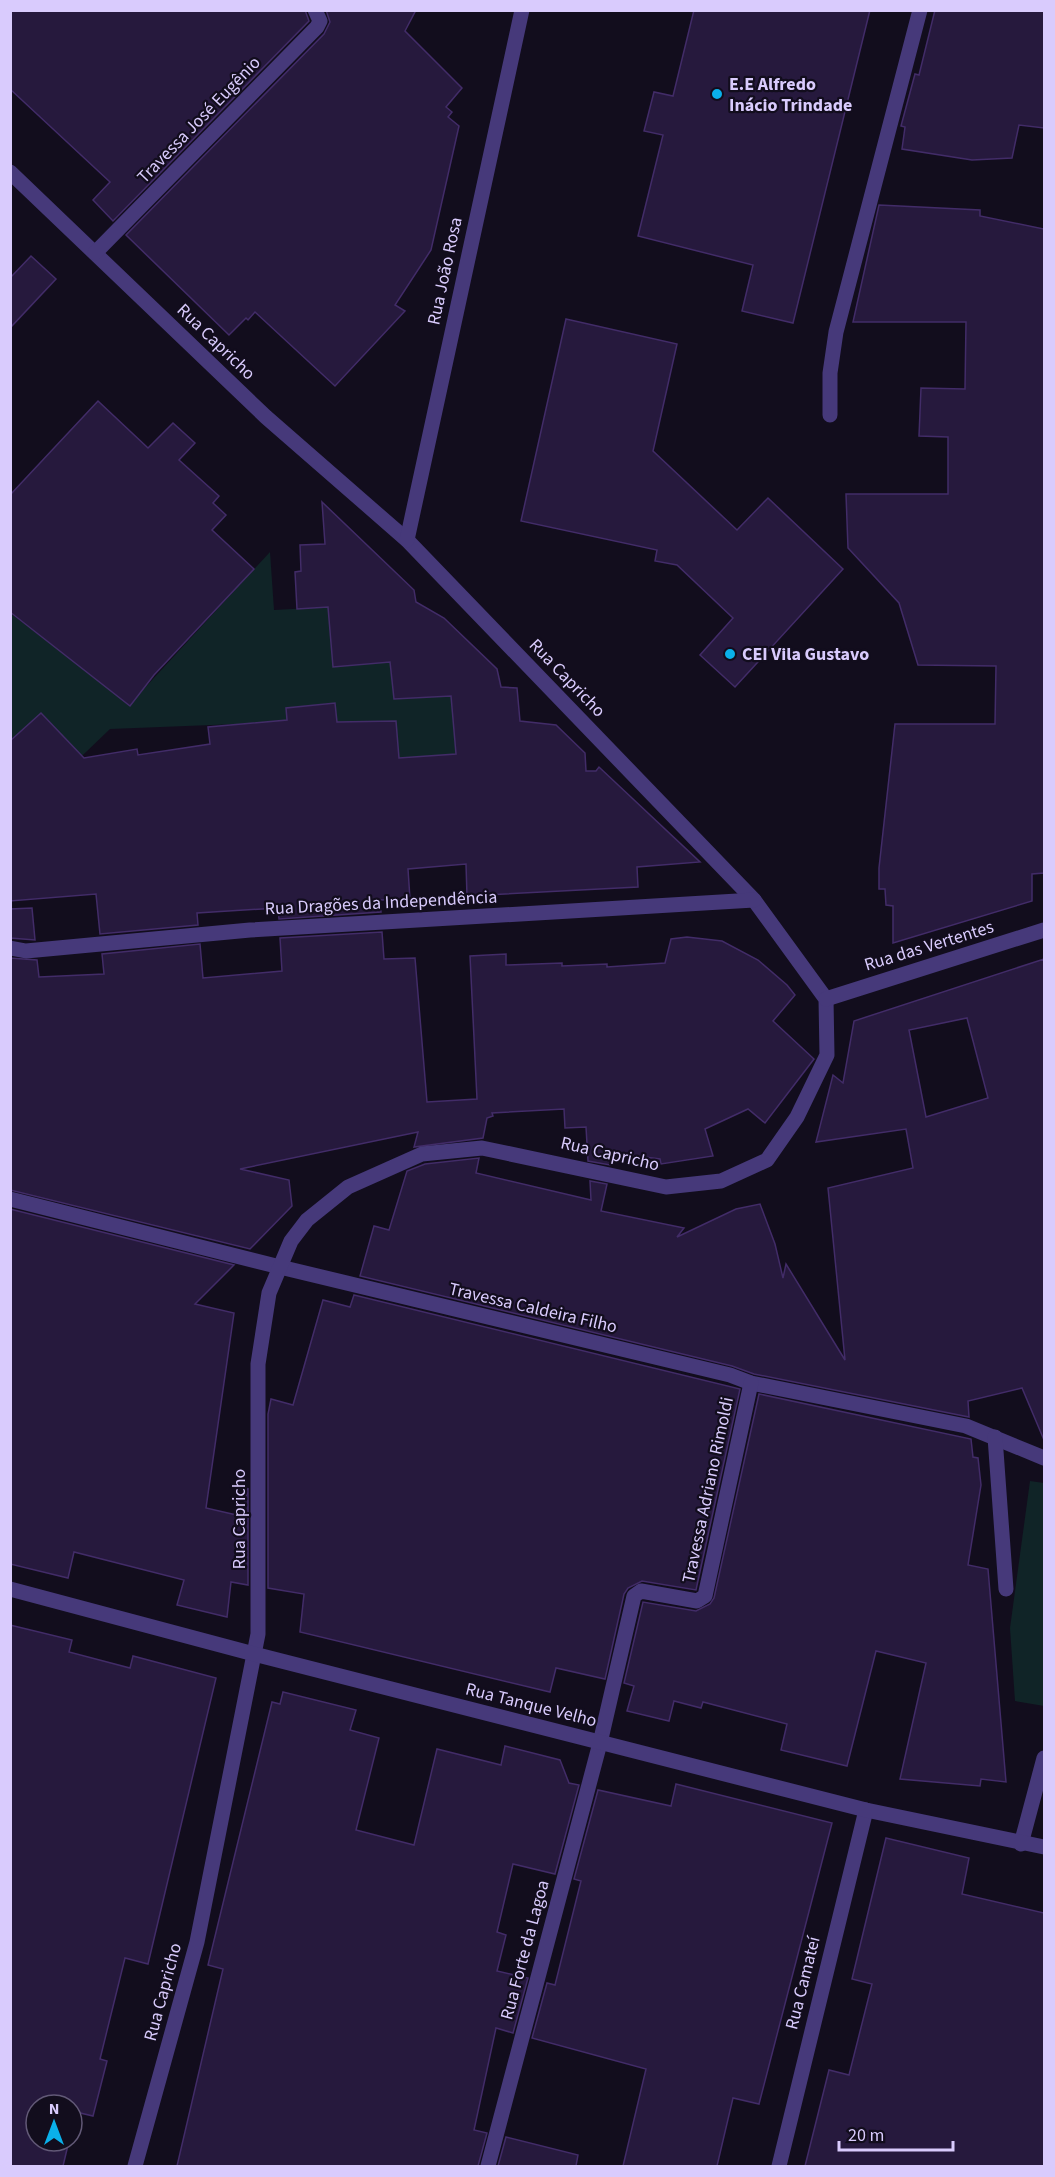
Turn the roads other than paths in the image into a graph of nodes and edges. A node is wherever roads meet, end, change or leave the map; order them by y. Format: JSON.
{"nodes":[{"id":1,"x":315,"y":10,"type":"edge"},
{"id":2,"x":522,"y":10,"type":"edge"},
{"id":3,"x":920,"y":10,"type":"edge"},
{"id":4,"x":10,"y":172,"type":"edge"},
{"id":5,"x":95,"y":253,"type":"junction"},
{"id":6,"x":830,"y":416,"type":"dead end"},
{"id":7,"x":407,"y":540,"type":"junction"},
{"id":8,"x":754,"y":900,"type":"junction"},
{"id":9,"x":1044,"y":930,"type":"edge"},
{"id":10,"x":10,"y":948,"type":"edge"},
{"id":11,"x":826,"y":999,"type":"junction"},
{"id":12,"x":10,"y":1199,"type":"edge"},
{"id":13,"x":280,"y":1268,"type":"junction"},
{"id":14,"x":751,"y":1383,"type":"junction"},
{"id":15,"x":995,"y":1437,"type":"junction"},
{"id":16,"x":1044,"y":1458,"type":"edge"},
{"id":17,"x":10,"y":1589,"type":"edge"},
{"id":18,"x":1006,"y":1589,"type":"dead end"},
{"id":19,"x":254,"y":1654,"type":"junction"},
{"id":20,"x":600,"y":1743,"type":"junction"},
{"id":21,"x":1044,"y":1758,"type":"edge"},
{"id":22,"x":866,"y":1810,"type":"junction"},
{"id":23,"x":1021,"y":1844,"type":"junction"},
{"id":24,"x":1044,"y":1847,"type":"edge"},
{"id":25,"x":135,"y":2166,"type":"edge"},
{"id":26,"x":488,"y":2166,"type":"edge"},
{"id":27,"x":779,"y":2166,"type":"edge"}],
"edges":[{"from":1,"to":5,"type":"street","name":"Travessa José Eugênio"},
{"from":2,"to":7,"type":"street","name":"Rua João Rosa"},
{"from":3,"to":6,"type":"street"},
{"from":4,"to":5,"type":"street","name":"Rua Capricho"},
{"from":5,"to":7,"type":"street","name":"Rua Capricho"},
{"from":7,"to":8,"type":"street","name":"Rua Capricho"},
{"from":8,"to":10,"type":"street","name":"Rua Dragões da Independência"},
{"from":8,"to":11,"type":"street","name":"Rua Capricho"},
{"from":9,"to":11,"type":"street","name":"Rua das Vertentes"},
{"from":11,"to":13,"type":"street","name":"Rua Capricho"},
{"from":12,"to":13,"type":"street","name":"Travessa Caldeira Filho"},
{"from":13,"to":14,"type":"street","name":"Travessa Caldeira Filho"},
{"from":13,"to":19,"type":"street","name":"Rua Capricho"},
{"from":14,"to":15,"type":"street","name":"Travessa Caldeira Filho"},
{"from":14,"to":20,"type":"street","name":"Travessa Adriano Rimoldi"},
{"from":15,"to":16,"type":"street","name":"Travessa Caldeira Filho"},
{"from":15,"to":18,"type":"street"},
{"from":17,"to":19,"type":"street","name":"Rua Tanque Velho"},
{"from":19,"to":20,"type":"street","name":"Rua Tanque Velho"},
{"from":19,"to":25,"type":"street","name":"Rua Capricho"},
{"from":20,"to":22,"type":"street","name":"Rua Tanque Velho"},
{"from":20,"to":26,"type":"street","name":"Rua Forte da Lagoa"},
{"from":21,"to":23,"type":"street"},
{"from":22,"to":23,"type":"street","name":"Rua Tanque Velho"},
{"from":22,"to":27,"type":"street","name":"Rua Camateí"},
{"from":23,"to":24,"type":"street","name":"Rua Tanque Velho"}]}
